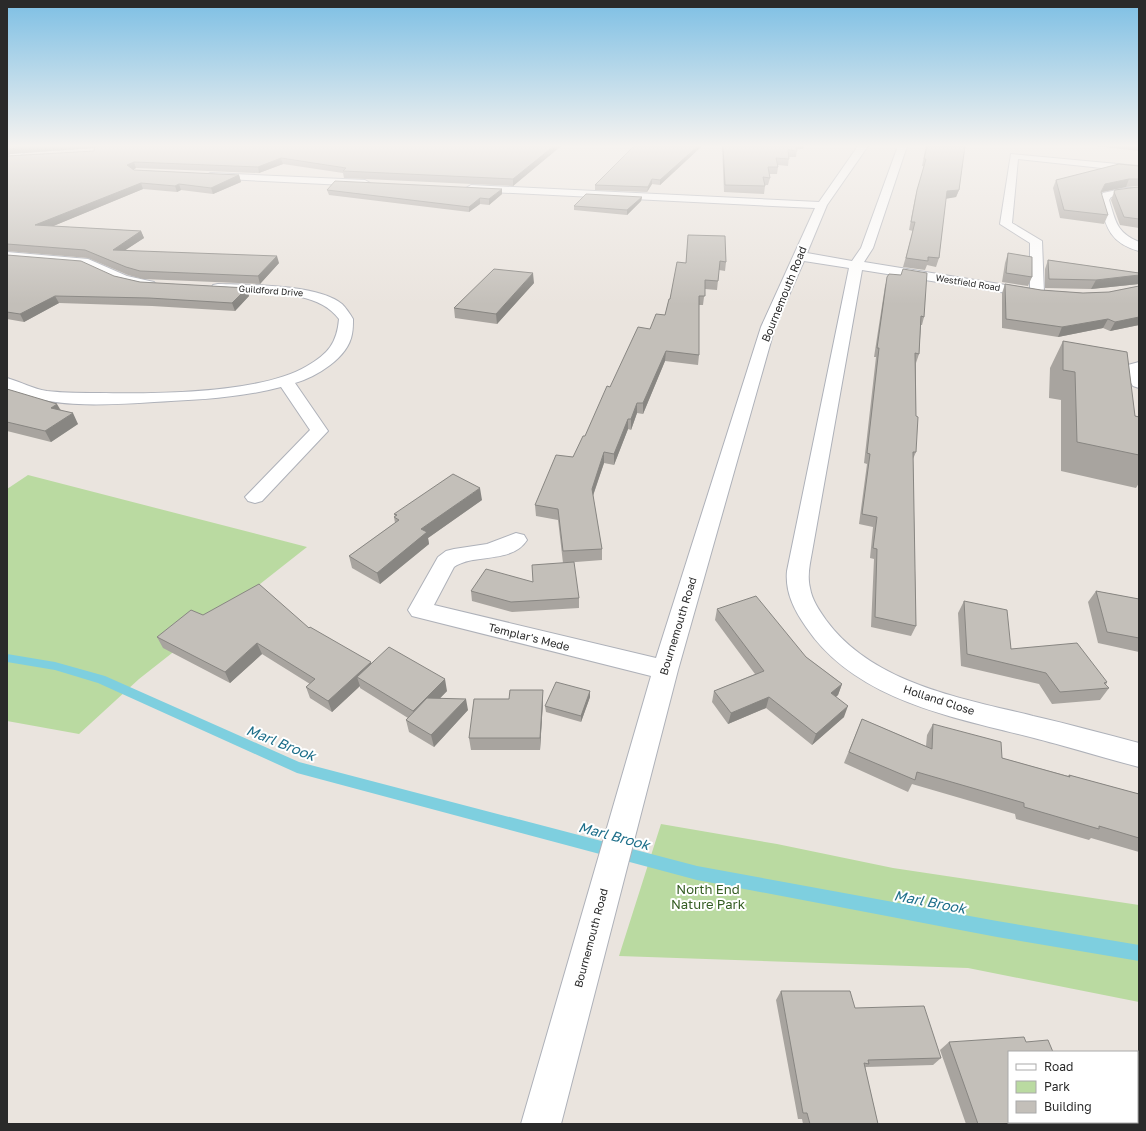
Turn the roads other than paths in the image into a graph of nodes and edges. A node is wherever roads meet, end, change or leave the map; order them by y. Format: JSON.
{"nodes":[{"id":1,"x":691,"y":199,"type":"edge"},
{"id":2,"x":826,"y":199,"type":"edge"},
{"id":3,"x":885,"y":199,"type":"edge"},
{"id":4,"x":1009,"y":199,"type":"edge"},
{"id":5,"x":1105,"y":199,"type":"edge"},
{"id":6,"x":822,"y":205,"type":"junction"},
{"id":7,"x":1139,"y":247,"type":"edge"},
{"id":8,"x":7,"y":256,"type":"edge"},
{"id":9,"x":799,"y":256,"type":"junction"},
{"id":10,"x":856,"y":265,"type":"junction"},
{"id":11,"x":160,"y":286,"type":"edge"},
{"id":12,"x":204,"y":287,"type":"edge"},
{"id":13,"x":1037,"y":294,"type":"junction"},
{"id":14,"x":1052,"y":295,"type":"edge"},
{"id":15,"x":1139,"y":367,"type":"edge"},
{"id":16,"x":285,"y":381,"type":"junction"},
{"id":17,"x":7,"y":383,"type":"edge"},
{"id":18,"x":1139,"y":383,"type":"edge"},
{"id":19,"x":255,"y":497,"type":"dead end"},
{"id":20,"x":516,"y":540,"type":"dead end"},
{"id":21,"x":664,"y":670,"type":"junction"},
{"id":22,"x":1139,"y":755,"type":"edge"},
{"id":23,"x":541,"y":1124,"type":"edge"}],
"edges":[{"from":1,"to":6,"type":"street"},
{"from":2,"to":6,"type":"street","name":"Bournemouth Road"},
{"from":3,"to":10,"type":"street"},
{"from":4,"to":13,"type":"street"},
{"from":5,"to":7,"type":"street"},
{"from":6,"to":9,"type":"street","name":"Bournemouth Road"},
{"from":8,"to":11,"type":"street"},
{"from":9,"to":10,"type":"street","name":"Westfield Road"},
{"from":9,"to":21,"type":"street","name":"Bournemouth Road"},
{"from":10,"to":13,"type":"street","name":"Westfield Road"},
{"from":10,"to":22,"type":"street","name":"Holland Close"},
{"from":12,"to":16,"type":"street","name":"Guildford Drive"},
{"from":13,"to":14,"type":"street","name":"Westfield Road"},
{"from":15,"to":18,"type":"street"},
{"from":16,"to":17,"type":"street","name":"Guildford Drive"},
{"from":16,"to":19,"type":"street"},
{"from":20,"to":21,"type":"street","name":"Templar's Mede"},
{"from":21,"to":23,"type":"street","name":"Bournemouth Road"}]}
